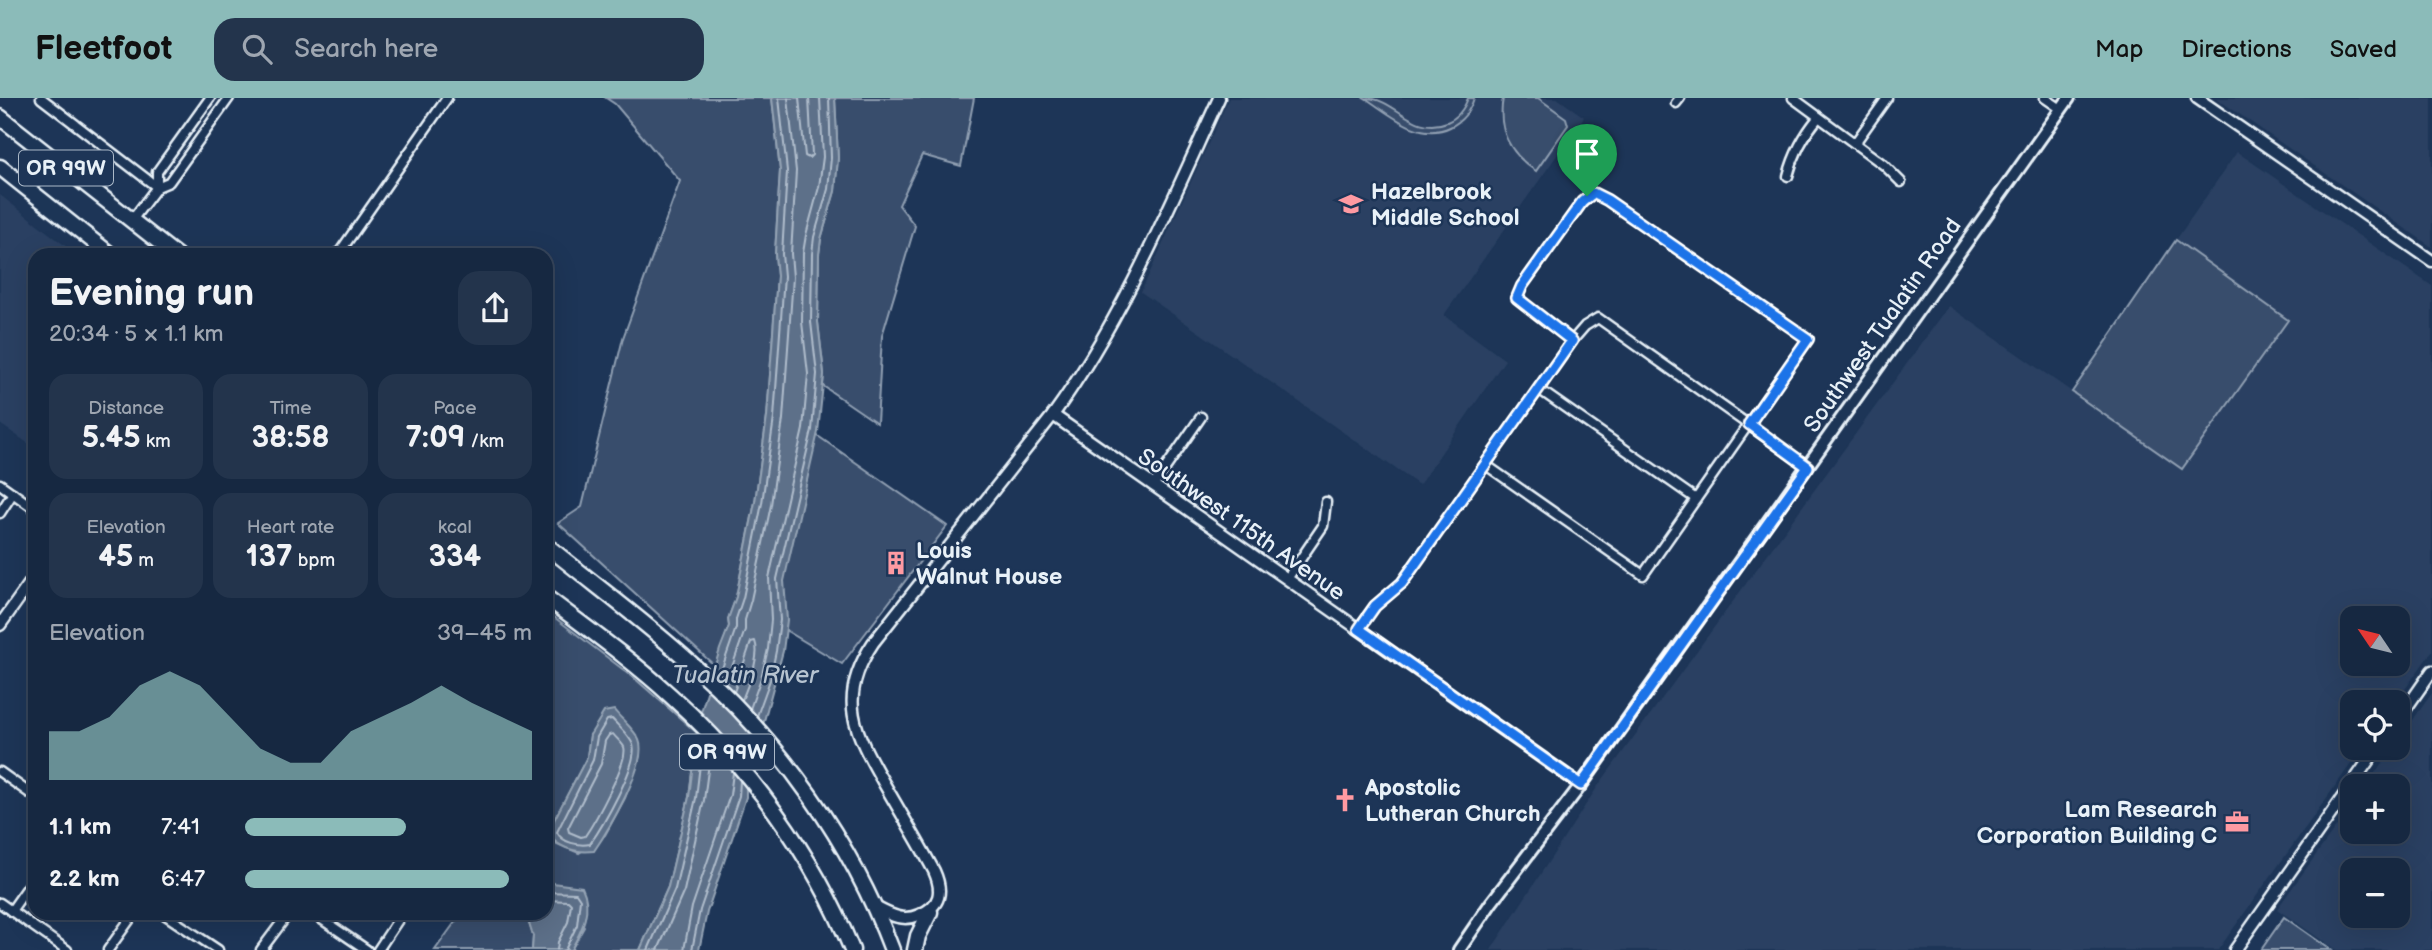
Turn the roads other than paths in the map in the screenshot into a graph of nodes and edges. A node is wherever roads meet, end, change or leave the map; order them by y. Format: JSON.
{"nodes":[{"id":1,"x":41,"y":98,"type":"edge"},
{"id":2,"x":210,"y":98,"type":"edge"},
{"id":3,"x":229,"y":98,"type":"edge"},
{"id":4,"x":447,"y":98,"type":"edge"},
{"id":5,"x":1219,"y":98,"type":"edge"},
{"id":6,"x":1793,"y":98,"type":"edge"},
{"id":7,"x":1887,"y":98,"type":"edge"},
{"id":8,"x":2045,"y":98,"type":"edge"},
{"id":9,"x":2069,"y":98,"type":"edge"},
{"id":10,"x":2197,"y":98,"type":"edge"},
{"id":11,"x":2061,"y":109,"type":"junction"},
{"id":12,"x":0,"y":117,"type":"edge"},
{"id":13,"x":1818,"y":118,"type":"junction"},
{"id":14,"x":1855,"y":143,"type":"junction"},
{"id":15,"x":0,"y":167,"type":"edge"},
{"id":16,"x":1788,"y":176,"type":"dead end"},
{"id":17,"x":1901,"y":182,"type":"dead end"},
{"id":18,"x":156,"y":187,"type":"junction"},
{"id":19,"x":132,"y":220,"type":"junction"},
{"id":20,"x":102,"y":248,"type":"edge"},
{"id":21,"x":167,"y":248,"type":"edge"},
{"id":22,"x":343,"y":248,"type":"edge"},
{"id":23,"x":2432,"y":261,"type":"edge"},
{"id":24,"x":1572,"y":341,"type":"junction"},
{"id":25,"x":1539,"y":390,"type":"junction"},
{"id":26,"x":1053,"y":415,"type":"junction"},
{"id":27,"x":1201,"y":417,"type":"dead end"},
{"id":28,"x":1749,"y":424,"type":"junction"},
{"id":29,"x":1486,"y":465,"type":"junction"},
{"id":30,"x":1808,"y":467,"type":"junction"},
{"id":31,"x":0,"y":484,"type":"edge"},
{"id":32,"x":1153,"y":486,"type":"junction"},
{"id":33,"x":13,"y":493,"type":"junction"},
{"id":34,"x":1696,"y":499,"type":"junction"},
{"id":35,"x":1326,"y":502,"type":"dead end"},
{"id":36,"x":28,"y":504,"type":"edge"},
{"id":37,"x":0,"y":513,"type":"edge"},
{"id":38,"x":553,"y":551,"type":"edge"},
{"id":39,"x":1287,"y":579,"type":"junction"},
{"id":40,"x":28,"y":586,"type":"edge"},
{"id":41,"x":553,"y":602,"type":"edge"},
{"id":42,"x":0,"y":625,"type":"edge"},
{"id":43,"x":1359,"y":629,"type":"junction"},
{"id":44,"x":2432,"y":671,"type":"edge"},
{"id":45,"x":2410,"y":703,"type":"edge"},
{"id":46,"x":2369,"y":760,"type":"edge"},
{"id":47,"x":0,"y":772,"type":"edge"},
{"id":48,"x":1581,"y":785,"type":"junction"},
{"id":49,"x":28,"y":792,"type":"edge"},
{"id":50,"x":28,"y":887,"type":"edge"},
{"id":51,"x":0,"y":903,"type":"edge"},
{"id":52,"x":873,"y":906,"type":"junction"},
{"id":53,"x":11,"y":911,"type":"junction"},
{"id":54,"x":930,"y":912,"type":"junction"},
{"id":55,"x":129,"y":920,"type":"edge"},
{"id":56,"x":173,"y":920,"type":"edge"},
{"id":57,"x":284,"y":920,"type":"edge"},
{"id":58,"x":323,"y":920,"type":"edge"},
{"id":59,"x":398,"y":920,"type":"edge"},
{"id":60,"x":67,"y":950,"type":"edge"},
{"id":61,"x":108,"y":950,"type":"edge"},
{"id":62,"x":218,"y":950,"type":"edge"},
{"id":63,"x":261,"y":950,"type":"edge"},
{"id":64,"x":367,"y":950,"type":"edge"},
{"id":65,"x":378,"y":950,"type":"edge"},
{"id":66,"x":852,"y":950,"type":"edge"},
{"id":67,"x":892,"y":950,"type":"edge"},
{"id":68,"x":915,"y":950,"type":"edge"},
{"id":69,"x":1459,"y":950,"type":"edge"},
{"id":70,"x":2235,"y":950,"type":"edge"}],
"edges":[{"from":1,"to":18,"type":"street"},
{"from":2,"to":18,"type":"street"},
{"from":3,"to":18,"type":"street"},
{"from":4,"to":22,"type":"street"},
{"from":5,"to":26,"type":"street"},
{"from":6,"to":13,"type":"street"},
{"from":7,"to":14,"type":"street"},
{"from":8,"to":11,"type":"street"},
{"from":9,"to":11,"type":"main road","name":"Southwest Tualatin Road"},
{"from":10,"to":23,"type":"street"},
{"from":11,"to":30,"type":"main road","name":"Southwest Tualatin Road"},
{"from":12,"to":19,"type":"highway","number":"OR 99W"},
{"from":13,"to":14,"type":"street"},
{"from":13,"to":16,"type":"street"},
{"from":14,"to":17,"type":"street"},
{"from":15,"to":20,"type":"highway","number":"OR 99W"},
{"from":18,"to":19,"type":"street"},
{"from":19,"to":21,"type":"highway","number":"OR 99W"},
{"from":24,"to":25,"type":"street"},
{"from":24,"to":28,"type":"street"},
{"from":24,"to":28,"type":"street"},
{"from":25,"to":29,"type":"street"},
{"from":25,"to":34,"type":"street"},
{"from":26,"to":32,"type":"street","name":"Southwest 115th Avenue"},
{"from":26,"to":54,"type":"street"},
{"from":27,"to":32,"type":"street"},
{"from":28,"to":30,"type":"street"},
{"from":28,"to":34,"type":"street"},
{"from":29,"to":34,"type":"street"},
{"from":29,"to":43,"type":"street"},
{"from":30,"to":48,"type":"main road","name":"Southwest Tualatin Road"},
{"from":31,"to":33,"type":"street"},
{"from":32,"to":39,"type":"street","name":"Southwest 115th Avenue"},
{"from":33,"to":36,"type":"street"},
{"from":33,"to":37,"type":"street"},
{"from":35,"to":39,"type":"street"},
{"from":38,"to":52,"type":"highway","number":"OR 99W"},
{"from":39,"to":43,"type":"street","name":"Southwest 115th Avenue"},
{"from":40,"to":42,"type":"street"},
{"from":41,"to":66,"type":"highway","number":"OR 99W"},
{"from":43,"to":48,"type":"street","name":"Southwest 115th Avenue"},
{"from":44,"to":45,"type":"street"},
{"from":46,"to":70,"type":"street"},
{"from":47,"to":49,"type":"street"},
{"from":48,"to":69,"type":"main road","name":"Southwest Tualatin Road"},
{"from":50,"to":53,"type":"street"},
{"from":51,"to":53,"type":"street"},
{"from":52,"to":54,"type":"street"},
{"from":52,"to":67,"type":"highway","number":"OR 99W"},
{"from":53,"to":60,"type":"street"},
{"from":54,"to":68,"type":"highway"},
{"from":55,"to":61,"type":"street"},
{"from":56,"to":62,"type":"street"},
{"from":57,"to":63,"type":"street"},
{"from":58,"to":64,"type":"street"},
{"from":59,"to":65,"type":"street"}]}
